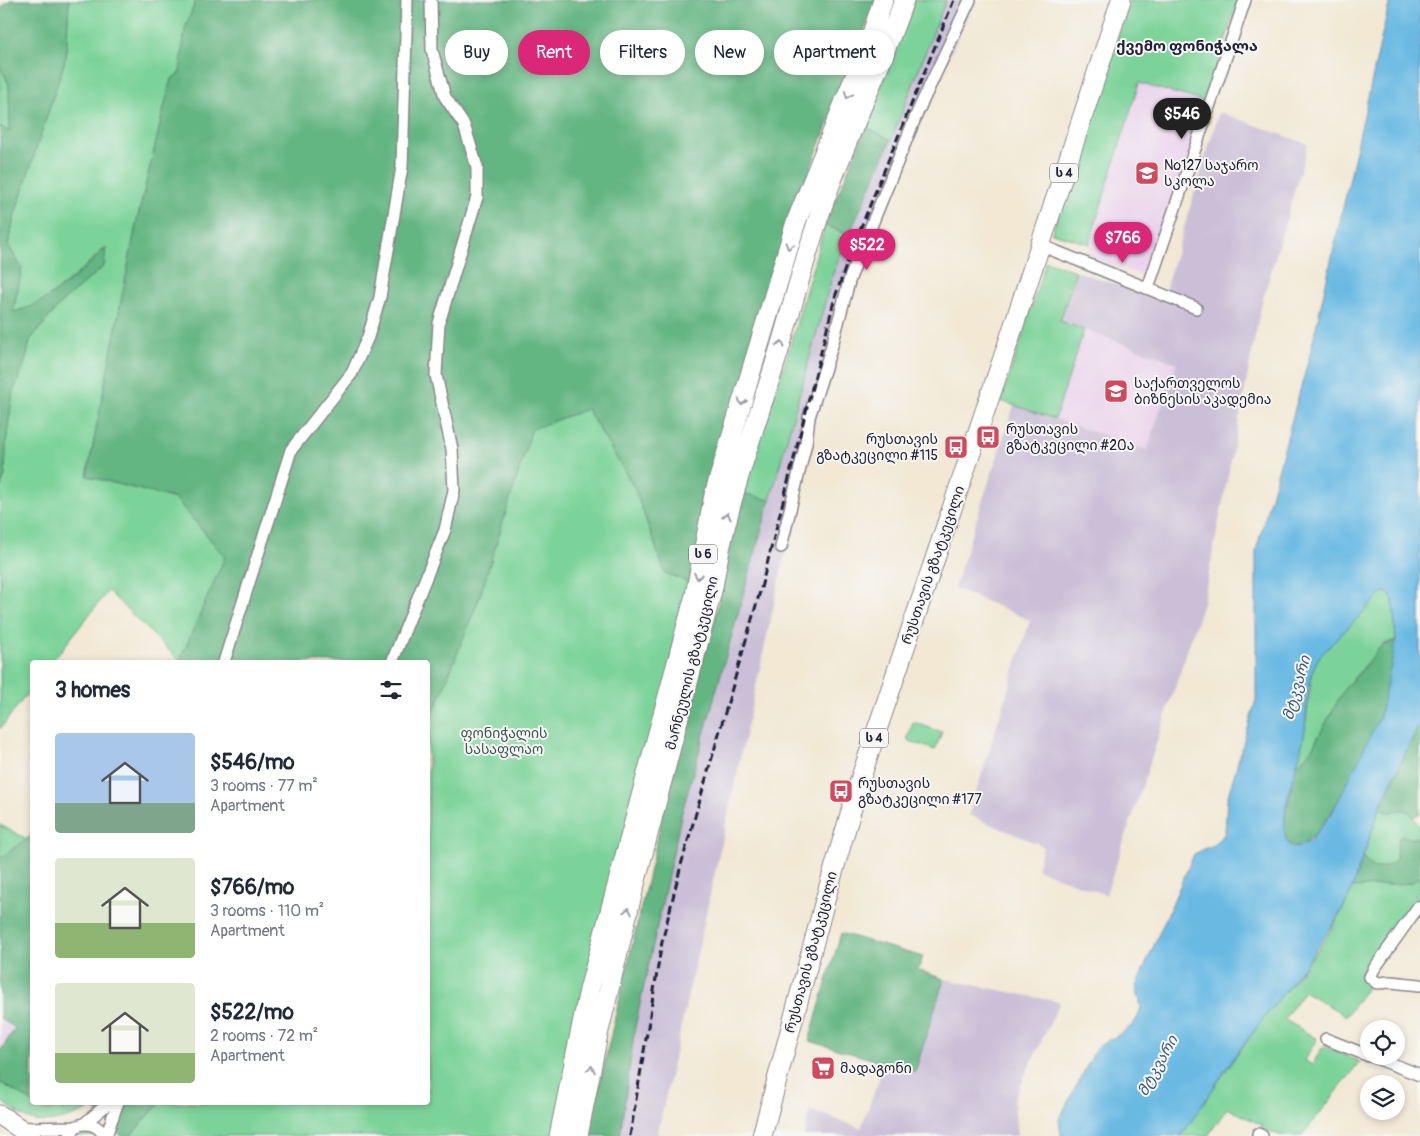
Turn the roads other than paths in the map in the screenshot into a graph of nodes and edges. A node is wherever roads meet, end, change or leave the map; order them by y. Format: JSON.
{"nodes":[{"id":1,"x":407,"y":0,"type":"edge"},
{"id":2,"x":431,"y":0,"type":"edge"},
{"id":3,"x":883,"y":0,"type":"edge"},
{"id":4,"x":904,"y":0,"type":"edge"},
{"id":5,"x":970,"y":0,"type":"edge"},
{"id":6,"x":1121,"y":0,"type":"edge"},
{"id":7,"x":1245,"y":0,"type":"edge"},
{"id":8,"x":1040,"y":245,"type":"junction"},
{"id":9,"x":1148,"y":288,"type":"junction"},
{"id":10,"x":1196,"y":308,"type":"dead end"},
{"id":11,"x":781,"y":547,"type":"dead end"},
{"id":12,"x":225,"y":660,"type":"edge"},
{"id":13,"x":393,"y":660,"type":"edge"},
{"id":14,"x":1419,"y":908,"type":"edge"},
{"id":15,"x":1420,"y":985,"type":"edge"},
{"id":16,"x":589,"y":990,"type":"junction"},
{"id":17,"x":609,"y":993,"type":"junction"},
{"id":18,"x":583,"y":1013,"type":"junction"},
{"id":19,"x":602,"y":1017,"type":"junction"},
{"id":20,"x":1326,"y":1039,"type":"dead end"},
{"id":21,"x":1360,"y":1052,"type":"edge"},
{"id":22,"x":1394,"y":1065,"type":"edge"},
{"id":23,"x":1420,"y":1075,"type":"edge"},
{"id":24,"x":106,"y":1105,"type":"edge"},
{"id":25,"x":117,"y":1105,"type":"edge"},
{"id":26,"x":0,"y":1115,"type":"edge"},
{"id":27,"x":76,"y":1129,"type":"edge"},
{"id":28,"x":26,"y":1132,"type":"edge"},
{"id":29,"x":105,"y":1136,"type":"edge"},
{"id":30,"x":559,"y":1136,"type":"edge"},
{"id":31,"x":578,"y":1136,"type":"edge"},
{"id":32,"x":762,"y":1136,"type":"edge"}],
"edges":[{"from":1,"to":12,"type":"street"},
{"from":2,"to":13,"type":"street"},
{"from":3,"to":16,"type":"highway","name":"მარნეულის გზატკეცილი","number":"ს 6","one_way":true},
{"from":17,"to":4,"type":"highway","name":"მარნეულის გზატკეცილი","number":"ს 6","one_way":true},
{"from":5,"to":11,"type":"street"},
{"from":6,"to":8,"type":"highway","name":"რუსთავის გზატკეცილი","number":"ს 4"},
{"from":7,"to":9,"type":"street"},
{"from":8,"to":9,"type":"street"},
{"from":8,"to":32,"type":"highway","name":"რუსთავის გზატკეცილი","number":"ს 4"},
{"from":9,"to":10,"type":"street"},
{"from":14,"to":15,"type":"street"},
{"from":16,"to":17,"type":"highway"},
{"from":16,"to":18,"type":"highway","name":"მარნეულის გზატკეცილი","number":"ს 6"},
{"from":17,"to":19,"type":"highway","name":"მარნეულის გზატკეცილი","number":"ს 6"},
{"from":18,"to":19,"type":"highway"},
{"from":18,"to":30,"type":"highway","name":"მარნეულის გზატკეცილი","number":"ს 6"},
{"from":31,"to":19,"type":"highway","name":"მარნეულის გზატკეცილი","number":"ს 6","one_way":true},
{"from":20,"to":21,"type":"street"},
{"from":22,"to":23,"type":"street"},
{"from":24,"to":27,"type":"street"},
{"from":25,"to":29,"type":"street"},
{"from":26,"to":28,"type":"highway"},
{"from":27,"to":28,"type":"street"},
{"from":27,"to":29,"type":"street"}]}
